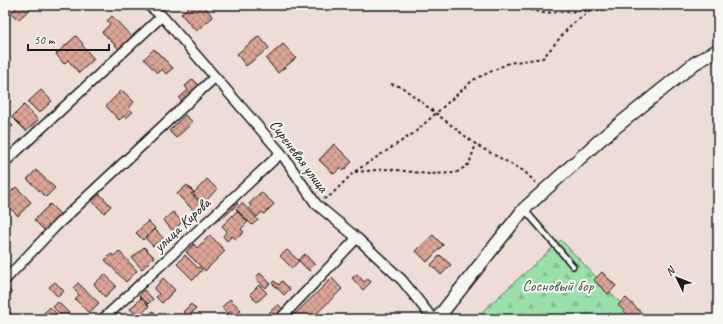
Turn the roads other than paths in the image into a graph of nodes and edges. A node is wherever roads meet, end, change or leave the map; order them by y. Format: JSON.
{"nodes":[{"id":1,"x":148,"y":5,"type":"edge"},
{"id":2,"x":162,"y":16,"type":"junction"},
{"id":3,"x":718,"y":50,"type":"edge"},
{"id":4,"x":215,"y":77,"type":"junction"},
{"id":5,"x":281,"y":153,"type":"junction"},
{"id":6,"x":5,"y":162,"type":"edge"},
{"id":7,"x":524,"y":209,"type":"junction"},
{"id":8,"x":357,"y":238,"type":"junction"},
{"id":9,"x":573,"y":266,"type":"dead end"},
{"id":10,"x":5,"y":280,"type":"edge"},
{"id":11,"x":103,"y":319,"type":"edge"},
{"id":12,"x":280,"y":319,"type":"edge"},
{"id":13,"x":432,"y":319,"type":"edge"},
{"id":14,"x":437,"y":319,"type":"edge"}],
"edges":[{"from":1,"to":2,"type":"street","name":"Сиреневая улица"},
{"from":2,"to":4,"type":"street","name":"Сиреневая улица"},
{"from":2,"to":6,"type":"street"},
{"from":3,"to":7,"type":"street"},
{"from":4,"to":5,"type":"street","name":"Сиреневая улица"},
{"from":4,"to":10,"type":"street"},
{"from":5,"to":8,"type":"street","name":"Сиреневая улица"},
{"from":5,"to":11,"type":"street","name":"улица Кирова"},
{"from":7,"to":9,"type":"lane"},
{"from":7,"to":14,"type":"street"},
{"from":8,"to":12,"type":"street"},
{"from":8,"to":13,"type":"street","name":"Сиреневая улица"}]}
